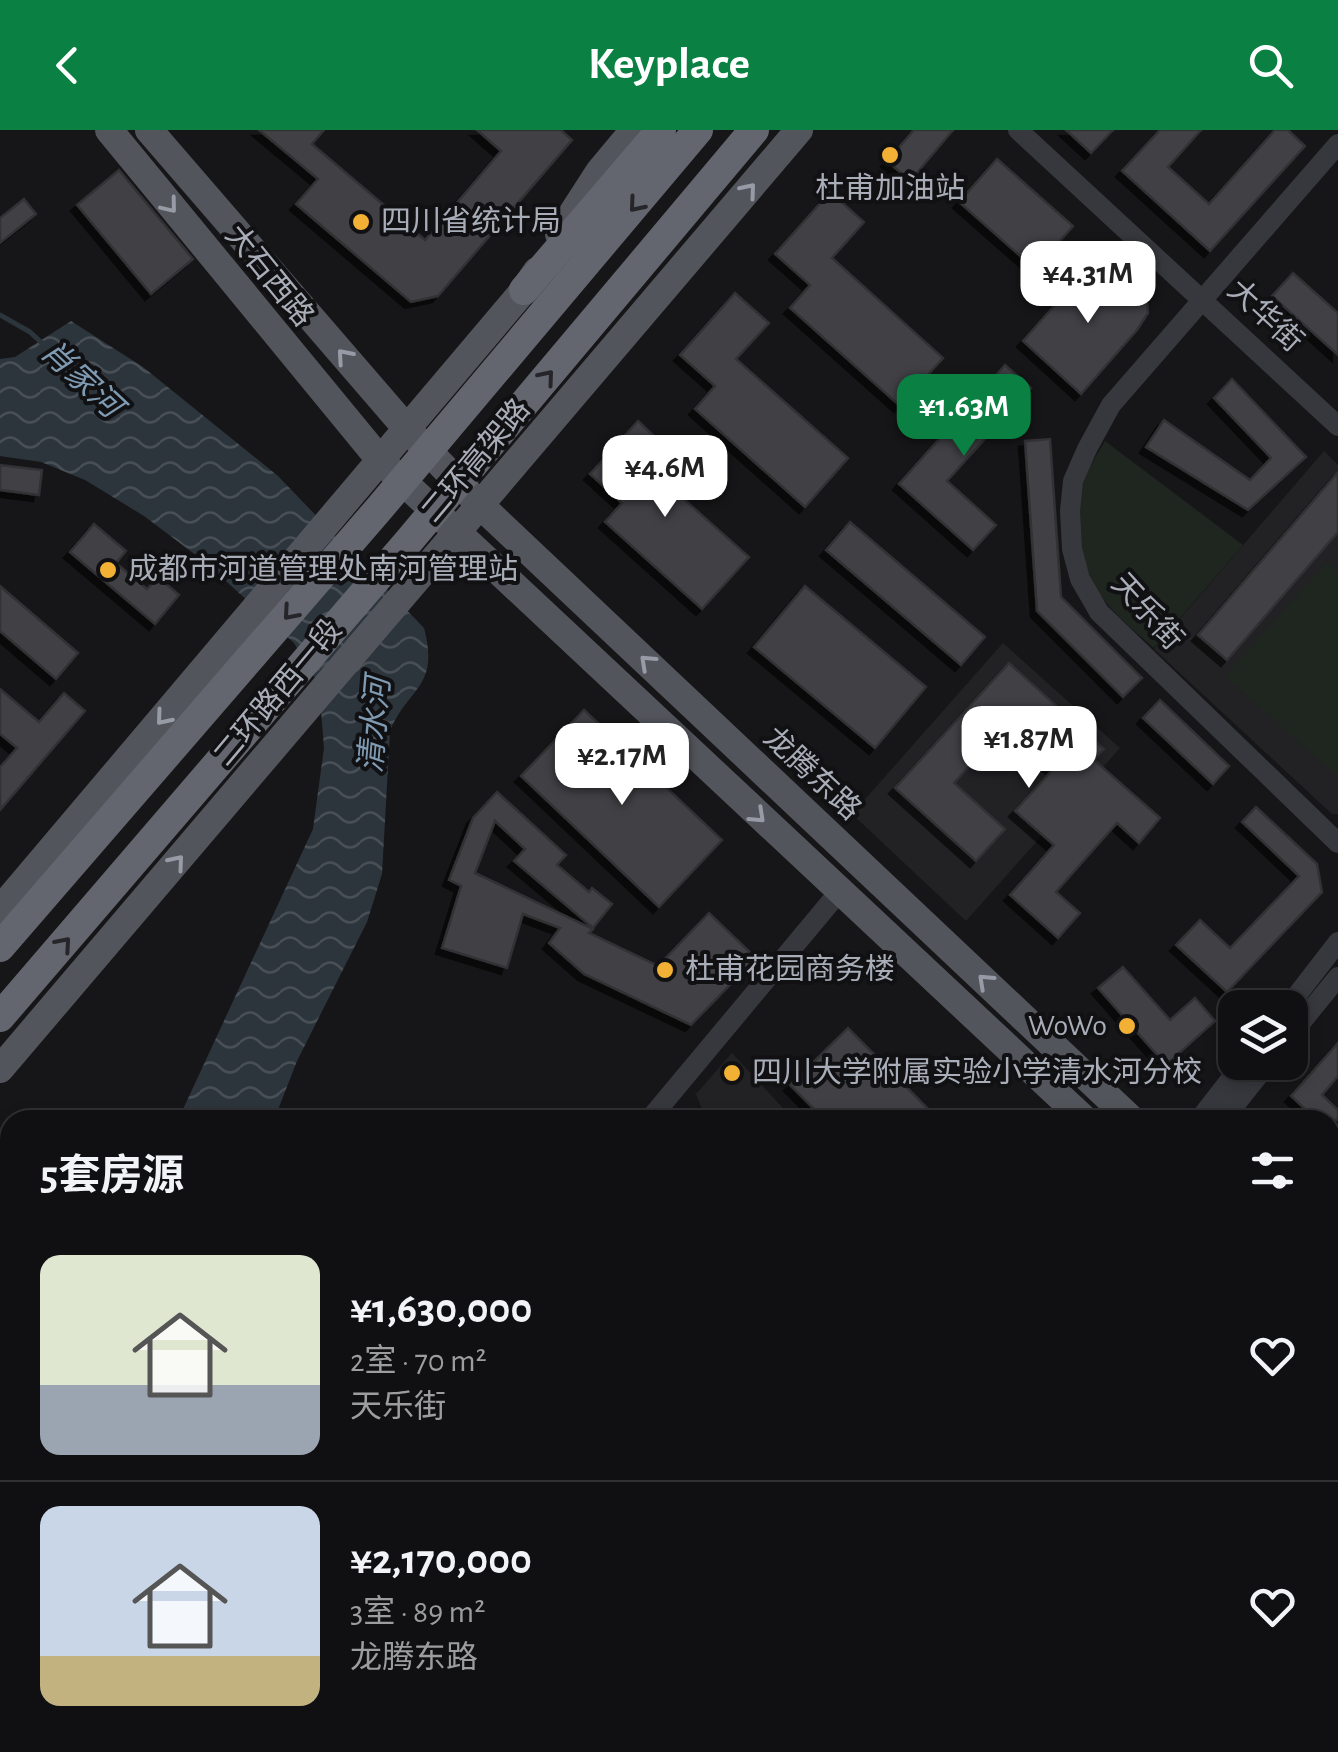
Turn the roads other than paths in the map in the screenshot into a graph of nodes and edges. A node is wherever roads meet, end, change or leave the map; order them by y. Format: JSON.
{"nodes":[{"id":1,"x":109,"y":130,"type":"edge"},
{"id":2,"x":149,"y":130,"type":"edge"},
{"id":3,"x":698,"y":130,"type":"edge"},
{"id":4,"x":754,"y":130,"type":"edge"},
{"id":5,"x":799,"y":130,"type":"edge"},
{"id":6,"x":1018,"y":130,"type":"edge"},
{"id":7,"x":646,"y":136,"type":"edge"},
{"id":8,"x":1338,"y":144,"type":"edge"},
{"id":9,"x":524,"y":290,"type":"joint"},
{"id":10,"x":1202,"y":299,"type":"junction"},
{"id":11,"x":1338,"y":426,"type":"edge"},
{"id":12,"x":408,"y":430,"type":"junction"},
{"id":13,"x":381,"y":460,"type":"junction"},
{"id":14,"x":480,"y":504,"type":"junction"},
{"id":15,"x":456,"y":534,"type":"junction"},
{"id":16,"x":1338,"y":843,"type":"edge"},
{"id":17,"x":839,"y":892,"type":"junction"},
{"id":18,"x":0,"y":910,"type":"edge"},
{"id":19,"x":1338,"y":942,"type":"edge"},
{"id":20,"x":0,"y":947,"type":"edge"},
{"id":21,"x":1338,"y":977,"type":"edge"},
{"id":22,"x":1301,"y":990,"type":"edge"},
{"id":23,"x":1308,"y":1014,"type":"edge"},
{"id":24,"x":0,"y":1018,"type":"edge"},
{"id":25,"x":0,"y":1069,"type":"edge"},
{"id":26,"x":1230,"y":1080,"type":"edge"},
{"id":27,"x":1254,"y":1080,"type":"edge"},
{"id":28,"x":656,"y":1110,"type":"edge"},
{"id":29,"x":1074,"y":1110,"type":"edge"},
{"id":30,"x":1121,"y":1110,"type":"edge"},
{"id":31,"x":1207,"y":1110,"type":"edge"},
{"id":32,"x":1230,"y":1110,"type":"edge"}],
"edges":[{"from":1,"to":13,"type":"main road","name":"大石西路","one_way":true},
{"from":12,"to":2,"type":"main road","name":"大石西路","one_way":true},
{"from":3,"to":20,"type":"highway","name":"二环高架路","one_way":true,"bridge":true},
{"from":24,"to":4,"type":"highway","name":"二环高架路","one_way":true,"bridge":true},
{"from":14,"to":5,"type":"main road","name":"二环路西一段","one_way":true},
{"from":6,"to":10,"type":"street","name":"大华街"},
{"from":7,"to":9,"type":"highway"},
{"from":8,"to":10,"type":"street","name":"天乐街"},
{"from":9,"to":12,"type":"main road"},
{"from":10,"to":11,"type":"street","name":"大华街"},
{"from":10,"to":16,"type":"street","name":"天乐街"},
{"from":12,"to":13,"type":"main road"},
{"from":12,"to":14,"type":"main road","name":"龙腾东路"},
{"from":13,"to":15,"type":"main road"},
{"from":13,"to":18,"type":"main road","one_way":true},
{"from":14,"to":15,"type":"main road","name":"二环路西一段"},
{"from":30,"to":14,"type":"main road","name":"龙腾东路","one_way":true},
{"from":15,"to":17,"type":"main road","one_way":true},
{"from":25,"to":15,"type":"main road","name":"二环路西一段","one_way":true},
{"from":17,"to":28,"type":"street"},
{"from":17,"to":29,"type":"main road"},
{"from":19,"to":22,"type":"street"},
{"from":21,"to":23,"type":"street"},
{"from":26,"to":31,"type":"street"},
{"from":27,"to":32,"type":"street"}]}
